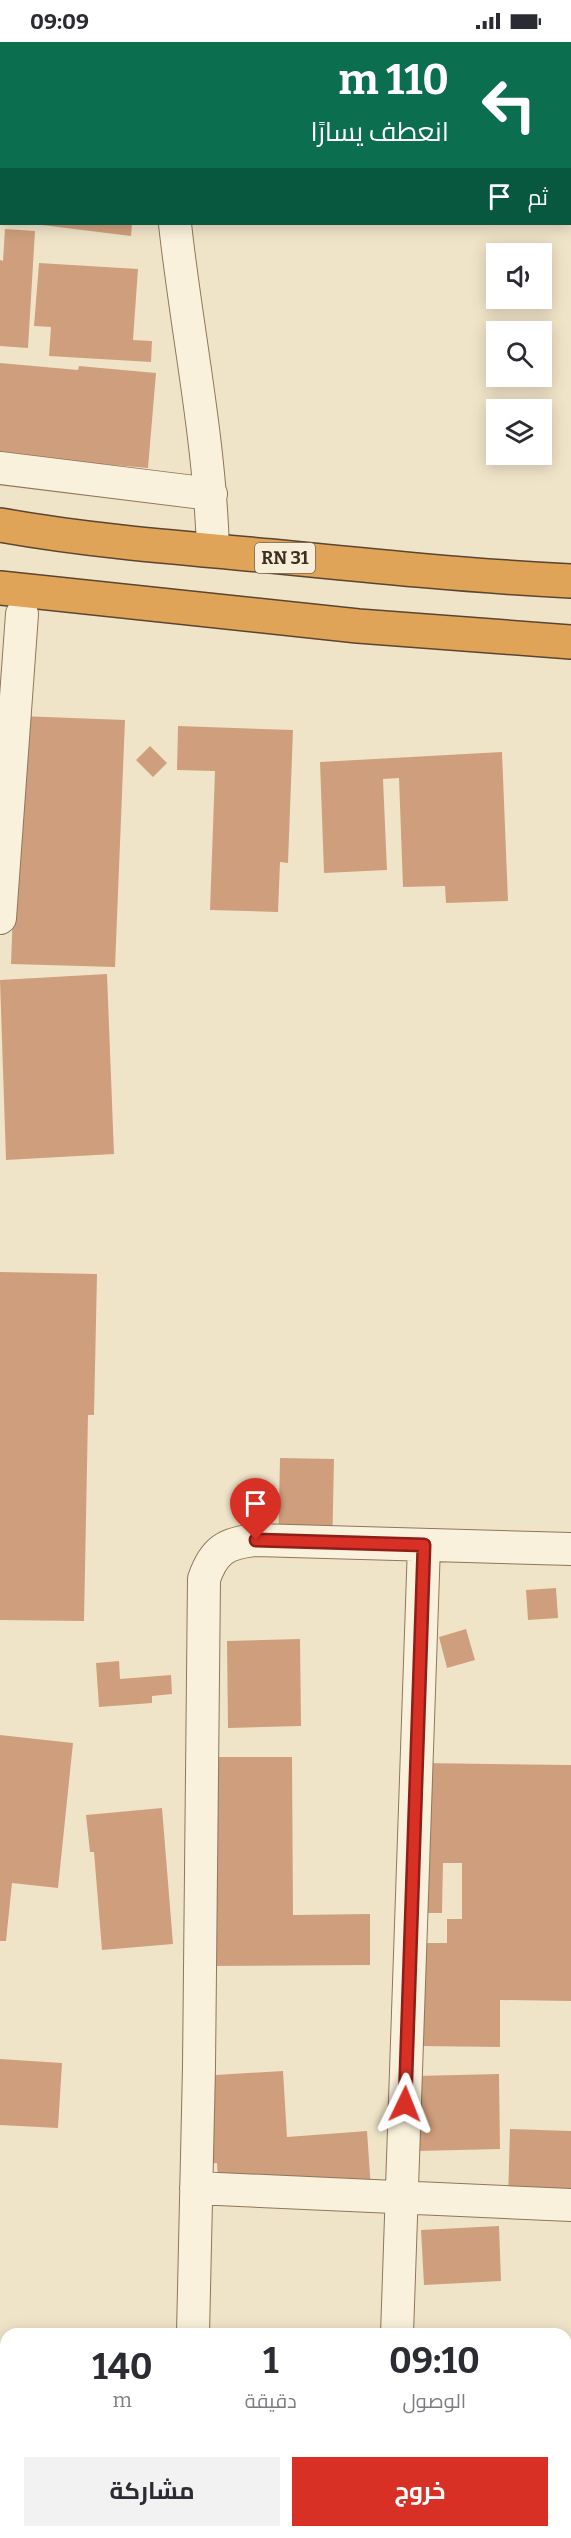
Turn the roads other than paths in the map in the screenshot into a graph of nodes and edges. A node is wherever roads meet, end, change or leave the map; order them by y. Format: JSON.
{"nodes":[{"id":1,"x":175,"y":225,"type":"edge"},
{"id":2,"x":0,"y":468,"type":"edge"},
{"id":3,"x":211,"y":494,"type":"junction"},
{"id":4,"x":0,"y":525,"type":"edge"},
{"id":5,"x":213,"y":551,"type":"junction"},
{"id":6,"x":571,"y":581,"type":"edge"},
{"id":7,"x":0,"y":588,"type":"edge"},
{"id":8,"x":59,"y":596,"type":"junction"},
{"id":9,"x":11,"y":619,"type":"edge"},
{"id":10,"x":571,"y":642,"type":"edge"},
{"id":11,"x":0,"y":918,"type":"edge"},
{"id":12,"x":424,"y":1545,"type":"junction"},
{"id":13,"x":571,"y":1549,"type":"edge"},
{"id":14,"x":196,"y":2188,"type":"junction"},
{"id":15,"x":402,"y":2198,"type":"junction"},
{"id":16,"x":571,"y":2205,"type":"edge"},
{"id":17,"x":193,"y":2328,"type":"edge"},
{"id":18,"x":397,"y":2328,"type":"edge"}],
"edges":[{"from":1,"to":3,"type":"street"},
{"from":2,"to":3,"type":"street"},
{"from":3,"to":5,"type":"street"},
{"from":4,"to":5,"type":"highway","number":"RN 31"},
{"from":5,"to":6,"type":"highway","number":"RN 31"},
{"from":7,"to":8,"type":"highway"},
{"from":8,"to":9,"type":"street"},
{"from":8,"to":10,"type":"highway"},
{"from":9,"to":11,"type":"street"},
{"from":12,"to":13,"type":"street"},
{"from":12,"to":14,"type":"street"},
{"from":12,"to":15,"type":"street"},
{"from":14,"to":15,"type":"street"},
{"from":14,"to":17,"type":"street"},
{"from":15,"to":16,"type":"street"},
{"from":15,"to":18,"type":"street"}]}
